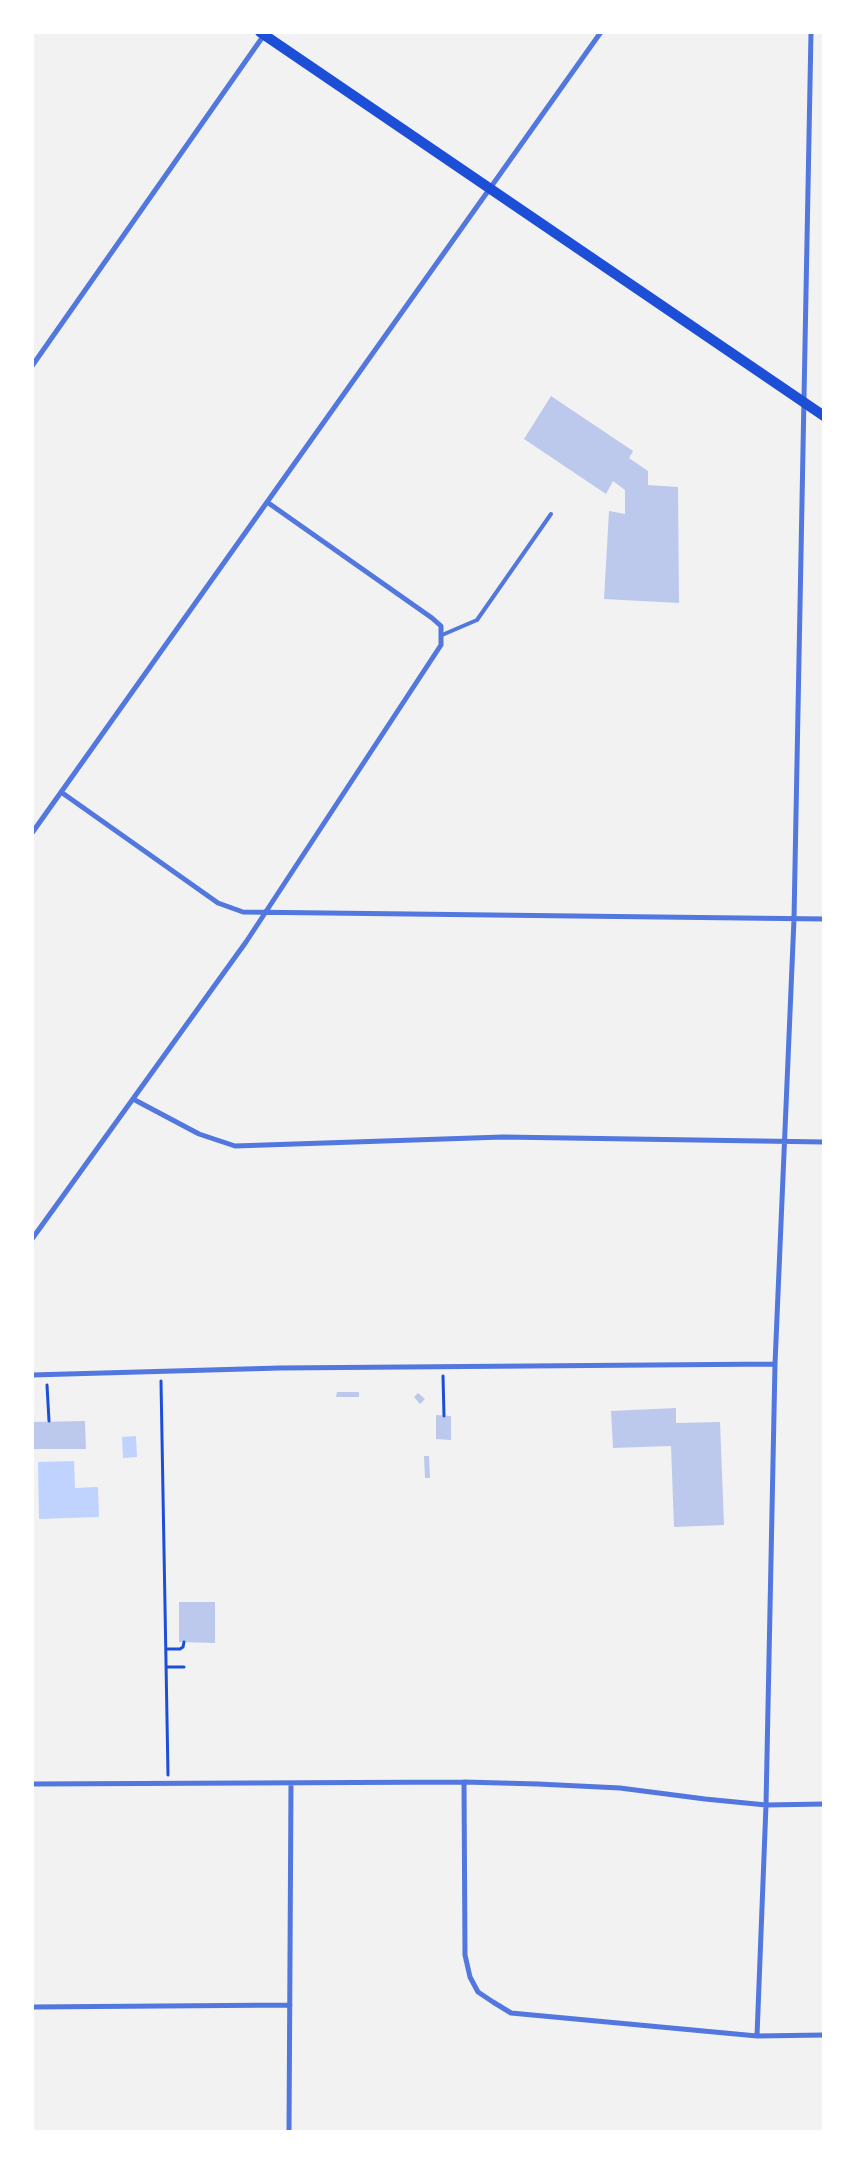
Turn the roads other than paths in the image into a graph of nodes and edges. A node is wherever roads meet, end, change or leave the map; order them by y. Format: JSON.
{"nodes":[{"id":1,"x":601,"y":32,"type":"edge"},
{"id":2,"x":811,"y":32,"type":"edge"},
{"id":3,"x":263,"y":33,"type":"edge"},
{"id":4,"x":489,"y":188,"type":"junction"},
{"id":5,"x":32,"y":366,"type":"edge"},
{"id":6,"x":805,"y":403,"type":"junction"},
{"id":7,"x":824,"y":416,"type":"edge"},
{"id":8,"x":267,"y":502,"type":"junction"},
{"id":9,"x":551,"y":514,"type":"dead end"},
{"id":10,"x":442,"y":635,"type":"junction"},
{"id":11,"x":61,"y":792,"type":"junction"},
{"id":12,"x":32,"y":833,"type":"edge"},
{"id":13,"x":266,"y":912,"type":"junction"},
{"id":14,"x":794,"y":919,"type":"junction"},
{"id":15,"x":824,"y":919,"type":"edge"},
{"id":16,"x":133,"y":1099,"type":"junction"},
{"id":17,"x":784,"y":1142,"type":"junction"},
{"id":18,"x":824,"y":1142,"type":"edge"},
{"id":19,"x":32,"y":1239,"type":"edge"},
{"id":20,"x":774,"y":1364,"type":"junction"},
{"id":21,"x":32,"y":1375,"type":"edge"},
{"id":22,"x":464,"y":1782,"type":"junction"},
{"id":23,"x":291,"y":1783,"type":"junction"},
{"id":24,"x":32,"y":1784,"type":"edge"},
{"id":25,"x":766,"y":1804,"type":"junction"},
{"id":26,"x":824,"y":1804,"type":"edge"},
{"id":27,"x":290,"y":2005,"type":"junction"},
{"id":28,"x":32,"y":2007,"type":"edge"},
{"id":29,"x":824,"y":2035,"type":"edge"},
{"id":30,"x":757,"y":2036,"type":"junction"},
{"id":31,"x":289,"y":2132,"type":"edge"}],
"edges":[{"from":1,"to":4,"type":"street"},
{"from":2,"to":6,"type":"street"},
{"from":3,"to":4,"type":"main road"},
{"from":3,"to":5,"type":"street"},
{"from":4,"to":6,"type":"main road"},
{"from":4,"to":8,"type":"street"},
{"from":6,"to":7,"type":"main road"},
{"from":6,"to":14,"type":"street"},
{"from":8,"to":10,"type":"street"},
{"from":8,"to":11,"type":"street"},
{"from":9,"to":10,"type":"lane"},
{"from":10,"to":13,"type":"street"},
{"from":11,"to":12,"type":"street"},
{"from":11,"to":13,"type":"street"},
{"from":13,"to":14,"type":"street"},
{"from":13,"to":16,"type":"street"},
{"from":14,"to":15,"type":"street"},
{"from":14,"to":17,"type":"street"},
{"from":16,"to":17,"type":"street"},
{"from":16,"to":19,"type":"street"},
{"from":17,"to":18,"type":"street"},
{"from":17,"to":20,"type":"street"},
{"from":20,"to":21,"type":"street"},
{"from":20,"to":25,"type":"street"},
{"from":22,"to":23,"type":"street"},
{"from":22,"to":25,"type":"street"},
{"from":22,"to":30,"type":"street"},
{"from":23,"to":24,"type":"street"},
{"from":23,"to":27,"type":"street"},
{"from":25,"to":26,"type":"street"},
{"from":25,"to":30,"type":"street"},
{"from":27,"to":28,"type":"street"},
{"from":27,"to":31,"type":"street"},
{"from":29,"to":30,"type":"street"}]}
